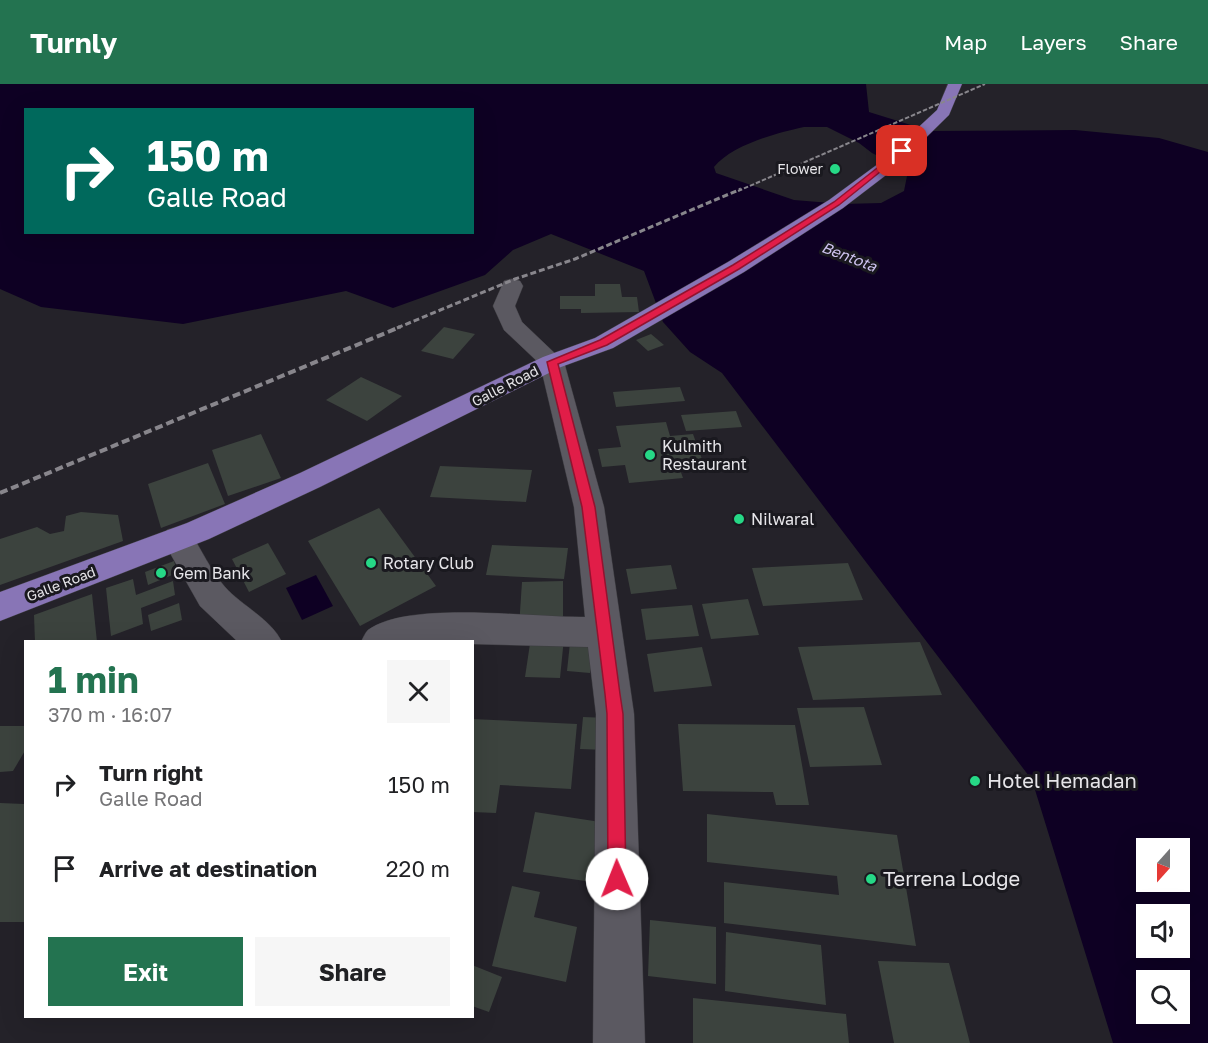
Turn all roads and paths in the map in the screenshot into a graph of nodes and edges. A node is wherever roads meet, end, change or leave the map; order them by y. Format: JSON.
{"nodes":[{"id":1,"x":955,"y":84,"type":"edge"},
{"id":2,"x":512,"y":286,"type":"dead end"},
{"id":3,"x":552,"y":362,"type":"junction"},
{"id":4,"x":178,"y":539,"type":"junction"},
{"id":5,"x":0,"y":608,"type":"edge"},
{"id":6,"x":605,"y":632,"type":"junction"},
{"id":7,"x":261,"y":640,"type":"edge"},
{"id":8,"x":383,"y":640,"type":"edge"},
{"id":9,"x":619,"y":1043,"type":"edge"}],
"edges":[{"from":1,"to":3,"type":"highway","name":"Galle Road"},
{"from":2,"to":3,"type":"street"},
{"from":3,"to":4,"type":"highway","name":"Galle Road"},
{"from":3,"to":6,"type":"street"},
{"from":4,"to":5,"type":"highway","name":"Galle Road"},
{"from":4,"to":7,"type":"street"},
{"from":6,"to":8,"type":"street"},
{"from":6,"to":9,"type":"street"}]}
